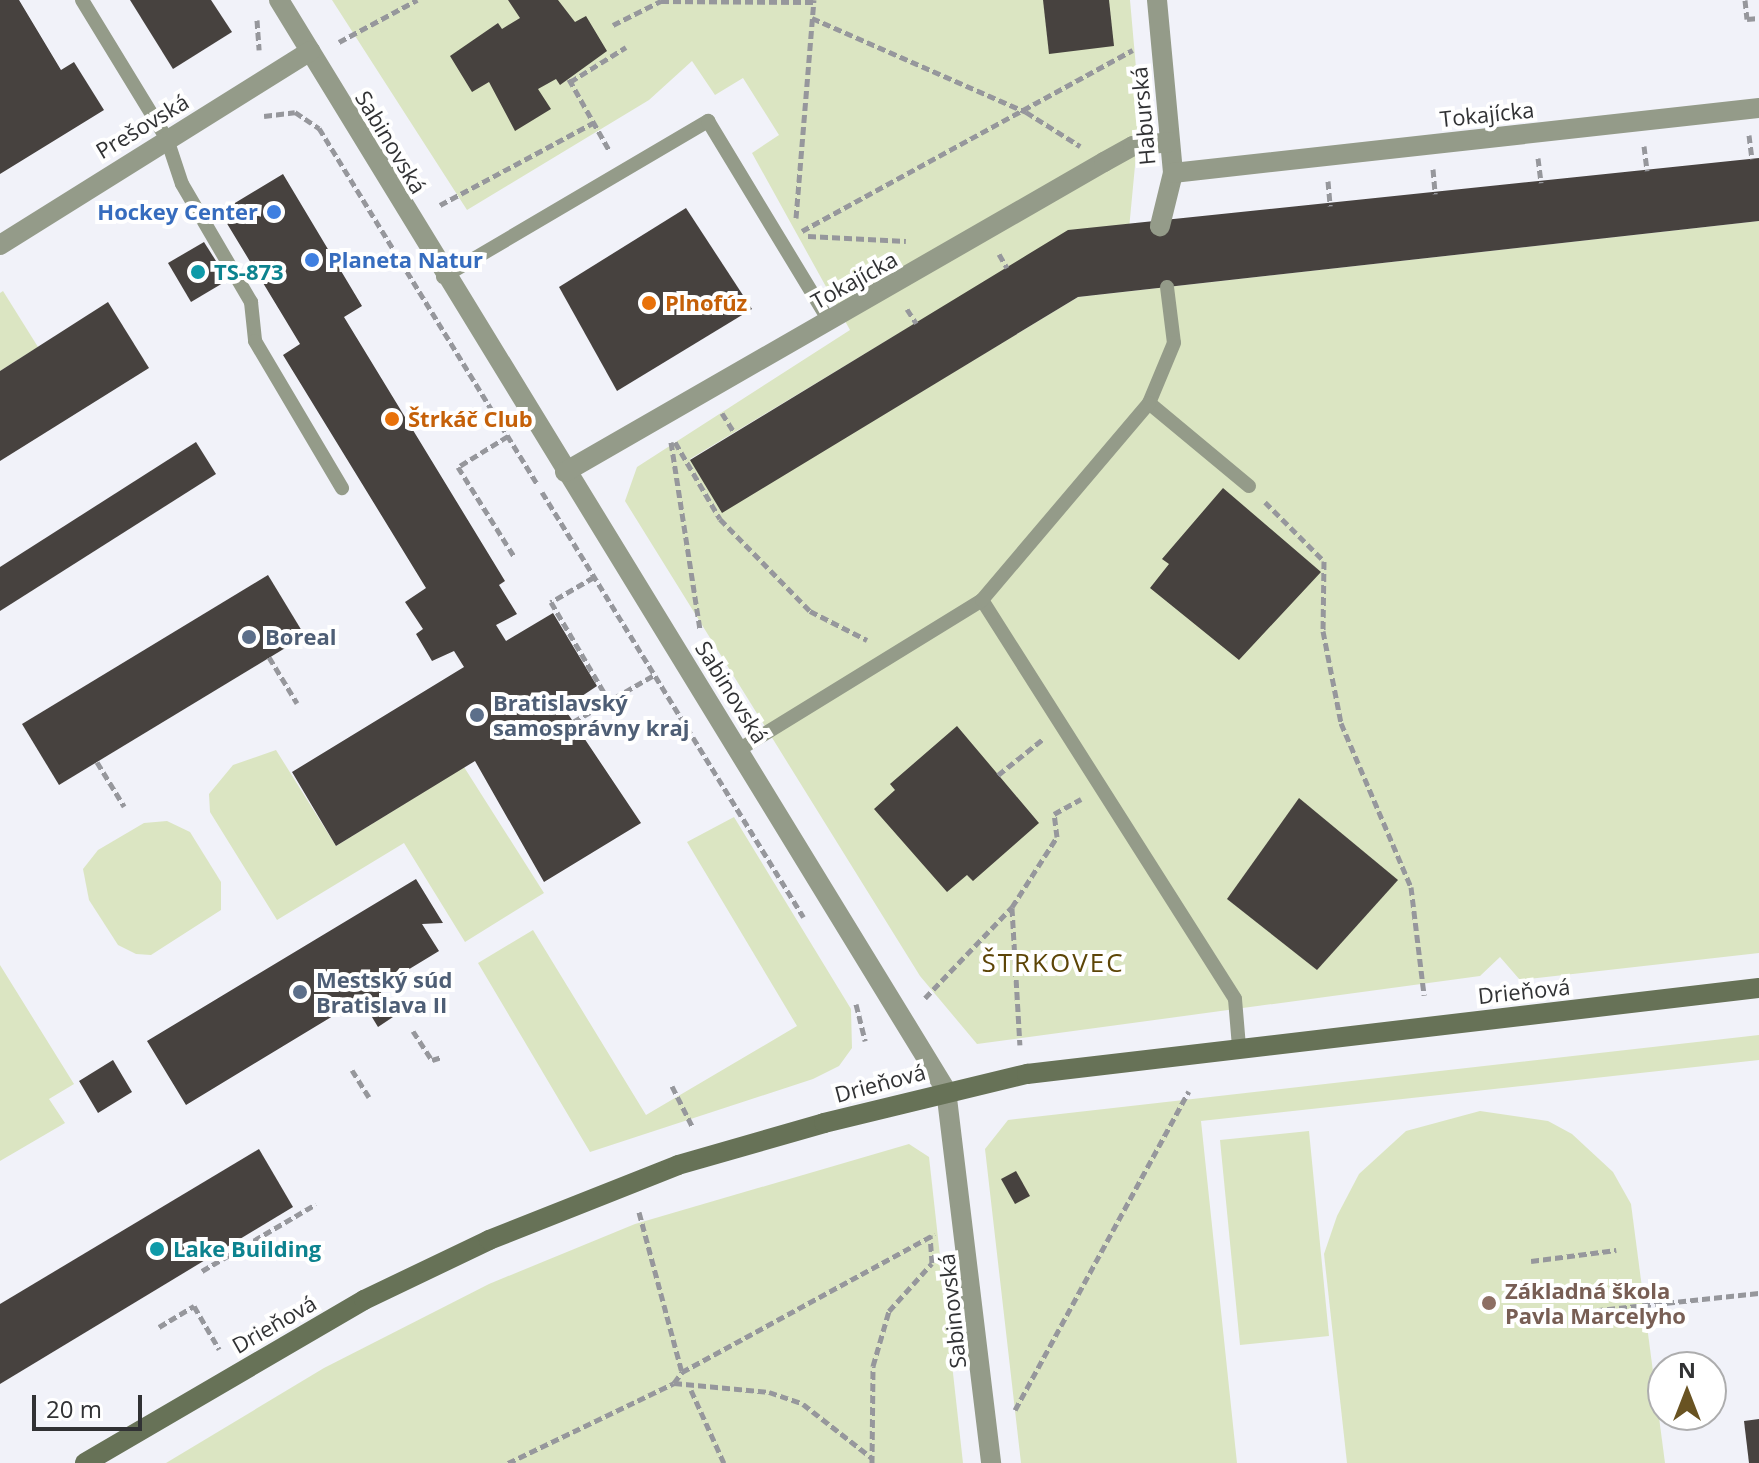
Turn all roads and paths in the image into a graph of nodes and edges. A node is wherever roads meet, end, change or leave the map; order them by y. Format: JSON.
{"nodes":[{"id":1,"x":82,"y":0,"type":"edge"},
{"id":2,"x":279,"y":0,"type":"edge"},
{"id":3,"x":417,"y":0,"type":"edge"},
{"id":4,"x":1157,"y":0,"type":"edge"},
{"id":5,"x":1745,"y":0,"type":"edge"},
{"id":6,"x":814,"y":1,"type":"edge"},
{"id":7,"x":812,"y":18,"type":"junction"},
{"id":8,"x":1759,"y":18,"type":"edge"},
{"id":9,"x":613,"y":25,"type":"dead end"},
{"id":10,"x":1140,"y":38,"type":"dead end"},
{"id":11,"x":339,"y":42,"type":"dead end"},
{"id":12,"x":626,"y":47,"type":"dead end"},
{"id":13,"x":310,"y":51,"type":"junction"},
{"id":14,"x":1759,"y":108,"type":"edge"},
{"id":15,"x":295,"y":112,"type":"dead end"},
{"id":16,"x":1026,"y":112,"type":"junction"},
{"id":17,"x":593,"y":123,"type":"junction"},
{"id":18,"x":167,"y":139,"type":"junction"},
{"id":19,"x":1170,"y":142,"type":"junction"},
{"id":20,"x":1104,"y":162,"type":"junction"},
{"id":21,"x":621,"y":172,"type":"junction"},
{"id":22,"x":1173,"y":173,"type":"junction"},
{"id":23,"x":440,"y":205,"type":"dead end"},
{"id":24,"x":1160,"y":226,"type":"dead end"},
{"id":25,"x":795,"y":235,"type":"junction"},
{"id":26,"x":965,"y":244,"type":"junction"},
{"id":27,"x":0,"y":245,"type":"edge"},
{"id":28,"x":443,"y":277,"type":"junction"},
{"id":29,"x":1167,"y":287,"type":"dead end"},
{"id":30,"x":829,"y":321,"type":"junction"},
{"id":31,"x":1149,"y":403,"type":"junction"},
{"id":32,"x":717,"y":405,"type":"dead end"},
{"id":33,"x":734,"y":432,"type":"dead end"},
{"id":34,"x":508,"y":436,"type":"junction"},
{"id":35,"x":565,"y":472,"type":"junction"},
{"id":36,"x":1249,"y":486,"type":"joint"},
{"id":37,"x":342,"y":488,"type":"dead end"},
{"id":38,"x":515,"y":558,"type":"dead end"},
{"id":39,"x":594,"y":577,"type":"junction"},
{"id":40,"x":982,"y":600,"type":"junction"},
{"id":41,"x":702,"y":639,"type":"dead end"},
{"id":42,"x":893,"y":655,"type":"junction"},
{"id":43,"x":269,"y":657,"type":"dead end"},
{"id":44,"x":654,"y":675,"type":"junction"},
{"id":45,"x":609,"y":701,"type":"junction"},
{"id":46,"x":297,"y":703,"type":"dead end"},
{"id":47,"x":573,"y":722,"type":"dead end"},
{"id":48,"x":1062,"y":723,"type":"junction"},
{"id":49,"x":740,"y":749,"type":"junction"},
{"id":50,"x":97,"y":762,"type":"dead end"},
{"id":51,"x":998,"y":775,"type":"dead end"},
{"id":52,"x":1103,"y":787,"type":"junction"},
{"id":53,"x":124,"y":806,"type":"dead end"},
{"id":54,"x":1012,"y":907,"type":"junction"},
{"id":55,"x":809,"y":928,"type":"dead end"},
{"id":56,"x":1759,"y":988,"type":"edge"},
{"id":57,"x":849,"y":993,"type":"dead end"},
{"id":58,"x":1424,"y":995,"type":"dead end"},
{"id":59,"x":925,"y":998,"type":"dead end"},
{"id":60,"x":413,"y":1031,"type":"dead end"},
{"id":61,"x":865,"y":1041,"type":"dead end"},
{"id":62,"x":1020,"y":1045,"type":"dead end"},
{"id":63,"x":1239,"y":1047,"type":"junction"},
{"id":64,"x":442,"y":1057,"type":"dead end"},
{"id":65,"x":352,"y":1070,"type":"dead end"},
{"id":66,"x":672,"y":1086,"type":"dead end"},
{"id":67,"x":946,"y":1090,"type":"junction"},
{"id":68,"x":1189,"y":1091,"type":"dead end"},
{"id":69,"x":369,"y":1097,"type":"dead end"},
{"id":70,"x":692,"y":1126,"type":"dead end"},
{"id":71,"x":316,"y":1204,"type":"dead end"},
{"id":72,"x":639,"y":1212,"type":"dead end"},
{"id":73,"x":968,"y":1231,"type":"junction"},
{"id":74,"x":930,"y":1235,"type":"junction"},
{"id":75,"x":1616,"y":1250,"type":"dead end"},
{"id":76,"x":1531,"y":1261,"type":"dead end"},
{"id":77,"x":202,"y":1271,"type":"dead end"},
{"id":78,"x":1759,"y":1293,"type":"edge"},
{"id":79,"x":1571,"y":1313,"type":"dead end"},
{"id":80,"x":159,"y":1327,"type":"dead end"},
{"id":81,"x":219,"y":1349,"type":"dead end"},
{"id":82,"x":682,"y":1372,"type":"junction"},
{"id":83,"x":674,"y":1383,"type":"junction"},
{"id":84,"x":691,"y":1390,"type":"junction"},
{"id":85,"x":1008,"y":1422,"type":"dead end"},
{"id":86,"x":872,"y":1461,"type":"edge"},
{"id":87,"x":85,"y":1463,"type":"edge"},
{"id":88,"x":508,"y":1463,"type":"edge"},
{"id":89,"x":724,"y":1463,"type":"edge"},
{"id":90,"x":991,"y":1463,"type":"edge"}],
"edges":[{"from":1,"to":18,"type":"lane"},
{"from":2,"to":13,"type":"street","name":"Sabinovská"},
{"from":3,"to":11,"type":"path"},
{"from":4,"to":19,"type":"street","name":"Haburská"},
{"from":5,"to":8,"type":"path"},
{"from":6,"to":7,"type":"path"},
{"from":6,"to":9,"type":"path"},
{"from":7,"to":16,"type":"path"},
{"from":7,"to":25,"type":"path"},
{"from":10,"to":16,"type":"path"},
{"from":12,"to":17,"type":"path"},
{"from":13,"to":18,"type":"street","name":"Prešovská"},
{"from":13,"to":28,"type":"street","name":"Sabinovská"},
{"from":14,"to":22,"type":"street","name":"Tokajícka"},
{"from":15,"to":34,"type":"path"},
{"from":16,"to":20,"type":"path"},
{"from":16,"to":25,"type":"path"},
{"from":17,"to":21,"type":"path"},
{"from":17,"to":23,"type":"path"},
{"from":18,"to":27,"type":"street","name":"Prešovská"},
{"from":18,"to":37,"type":"lane"},
{"from":19,"to":20,"type":"street","name":"Tokajícka"},
{"from":19,"to":22,"type":"street","name":"Haburská"},
{"from":20,"to":26,"type":"street","name":"Tokajícka"},
{"from":21,"to":28,"type":"lane"},
{"from":21,"to":30,"type":"lane"},
{"from":22,"to":24,"type":"street","name":"Haburská"},
{"from":25,"to":26,"type":"path"},
{"from":26,"to":30,"type":"street","name":"Tokajícka"},
{"from":28,"to":35,"type":"street","name":"Sabinovská"},
{"from":29,"to":31,"type":"lane"},
{"from":30,"to":35,"type":"street","name":"Tokajícka"},
{"from":31,"to":36,"type":"lane"},
{"from":31,"to":40,"type":"lane"},
{"from":32,"to":33,"type":"path"},
{"from":34,"to":38,"type":"path"},
{"from":34,"to":39,"type":"path"},
{"from":35,"to":49,"type":"street","name":"Sabinovská"},
{"from":36,"to":58,"type":"path"},
{"from":39,"to":44,"type":"path"},
{"from":39,"to":45,"type":"path"},
{"from":40,"to":42,"type":"lane"},
{"from":40,"to":48,"type":"lane"},
{"from":41,"to":42,"type":"path"},
{"from":42,"to":49,"type":"lane"},
{"from":43,"to":46,"type":"path"},
{"from":44,"to":45,"type":"path"},
{"from":44,"to":55,"type":"path"},
{"from":45,"to":47,"type":"path"},
{"from":48,"to":51,"type":"path"},
{"from":48,"to":52,"type":"lane"},
{"from":49,"to":67,"type":"street","name":"Sabinovská"},
{"from":50,"to":53,"type":"path"},
{"from":52,"to":54,"type":"path"},
{"from":52,"to":63,"type":"lane"},
{"from":54,"to":59,"type":"path"},
{"from":54,"to":62,"type":"path"},
{"from":56,"to":63,"type":"street","name":"Drieňová"},
{"from":57,"to":61,"type":"path"},
{"from":60,"to":64,"type":"path"},
{"from":63,"to":67,"type":"street","name":"Drieňová"},
{"from":65,"to":69,"type":"path"},
{"from":66,"to":70,"type":"path"},
{"from":67,"to":73,"type":"street","name":"Sabinovská"},
{"from":67,"to":87,"type":"street","name":"Drieňová"},
{"from":68,"to":85,"type":"path"},
{"from":71,"to":77,"type":"path"},
{"from":72,"to":82,"type":"path"},
{"from":73,"to":74,"type":"path"},
{"from":73,"to":90,"type":"street","name":"Sabinovská"},
{"from":74,"to":82,"type":"path"},
{"from":74,"to":86,"type":"path"},
{"from":75,"to":76,"type":"path"},
{"from":78,"to":79,"type":"path"},
{"from":80,"to":81,"type":"path"},
{"from":82,"to":83,"type":"path"},
{"from":83,"to":84,"type":"path"},
{"from":83,"to":88,"type":"path"},
{"from":84,"to":86,"type":"path"},
{"from":84,"to":89,"type":"path"}]}
